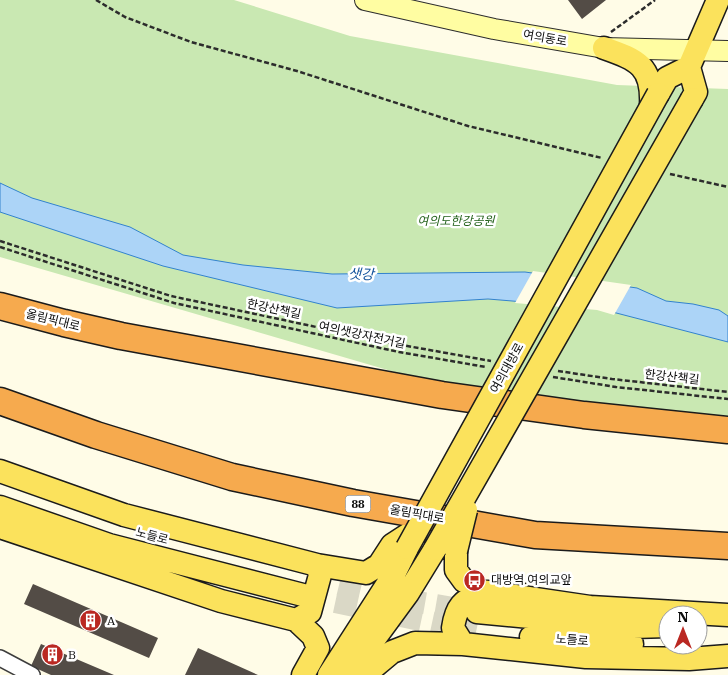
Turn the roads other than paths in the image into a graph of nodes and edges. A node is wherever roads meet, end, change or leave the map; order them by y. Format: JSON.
{"nodes":[{"id":1,"x":365,"y":0,"type":"edge"},
{"id":2,"x":712,"y":4,"type":"edge"},
{"id":3,"x":606,"y":41,"type":"junction"},
{"id":4,"x":728,"y":51,"type":"edge"},
{"id":5,"x":692,"y":58,"type":"junction"},
{"id":6,"x":654,"y":97,"type":"junction"},
{"id":7,"x":0,"y":306,"type":"edge"},
{"id":8,"x":0,"y":401,"type":"edge"},
{"id":9,"x":728,"y":430,"type":"edge"},
{"id":10,"x":0,"y":471,"type":"edge"},
{"id":11,"x":0,"y":485,"type":"edge"},
{"id":12,"x":0,"y":507,"type":"edge"},
{"id":13,"x":0,"y":526,"type":"edge"},
{"id":14,"x":400,"y":546,"type":"junction"},
{"id":15,"x":728,"y":546,"type":"edge"},
{"id":16,"x":446,"y":550,"type":"junction"},
{"id":17,"x":394,"y":574,"type":"junction"},
{"id":18,"x":309,"y":579,"type":"junction"},
{"id":19,"x":728,"y":615,"type":"edge"},
{"id":20,"x":296,"y":620,"type":"junction"},
{"id":21,"x":474,"y":620,"type":"junction"},
{"id":22,"x":728,"y":625,"type":"edge"},
{"id":23,"x":658,"y":626,"type":"edge"},
{"id":24,"x":708,"y":626,"type":"edge"},
{"id":25,"x":708,"y":644,"type":"edge"},
{"id":26,"x":728,"y":644,"type":"edge"},
{"id":27,"x":658,"y":645,"type":"edge"},
{"id":28,"x":728,"y":656,"type":"edge"},
{"id":29,"x":0,"y":658,"type":"edge"},
{"id":30,"x":360,"y":674,"type":"edge"},
{"id":31,"x":32,"y":675,"type":"edge"},
{"id":32,"x":303,"y":675,"type":"edge"},
{"id":33,"x":309,"y":675,"type":"edge"},
{"id":34,"x":330,"y":675,"type":"edge"}],
"edges":[{"from":1,"to":3,"type":"main road","name":"여의동로"},
{"from":2,"to":5,"type":"main road"},
{"from":3,"to":5,"type":"main road","name":"여의동로"},
{"from":3,"to":6,"type":"main road"},
{"from":4,"to":5,"type":"main road","name":"여의동로"},
{"from":5,"to":6,"type":"main road","name":"여의대방로"},
{"from":5,"to":16,"type":"main road","bridge":true},
{"from":6,"to":14,"type":"main road","name":"여의대방로","bridge":true},
{"from":7,"to":9,"type":"highway","name":"올림픽대로"},
{"from":8,"to":15,"type":"highway","name":"올림픽대로","number":"88"},
{"from":10,"to":18,"type":"main road"},
{"from":11,"to":18,"type":"main road","name":"노들로"},
{"from":12,"to":18,"type":"main road","name":"노들로"},
{"from":13,"to":20,"type":"main road"},
{"from":14,"to":17,"type":"main road","name":"여의대방로"},
{"from":14,"to":18,"type":"main road"},
{"from":16,"to":21,"type":"main road"},
{"from":16,"to":30,"type":"main road"},
{"from":17,"to":33,"type":"main road"},
{"from":17,"to":34,"type":"main road","name":"여의대방로"},
{"from":18,"to":20,"type":"main road"},
{"from":19,"to":21,"type":"main road"},
{"from":20,"to":32,"type":"main road"},
{"from":21,"to":23,"type":"main road","name":"노들로"},
{"from":21,"to":27,"type":"main road","name":"노들로"},
{"from":21,"to":28,"type":"main road"},
{"from":21,"to":30,"type":"main road"},
{"from":22,"to":24,"type":"main road"},
{"from":25,"to":26,"type":"main road"},
{"from":29,"to":31,"type":"street"}]}
